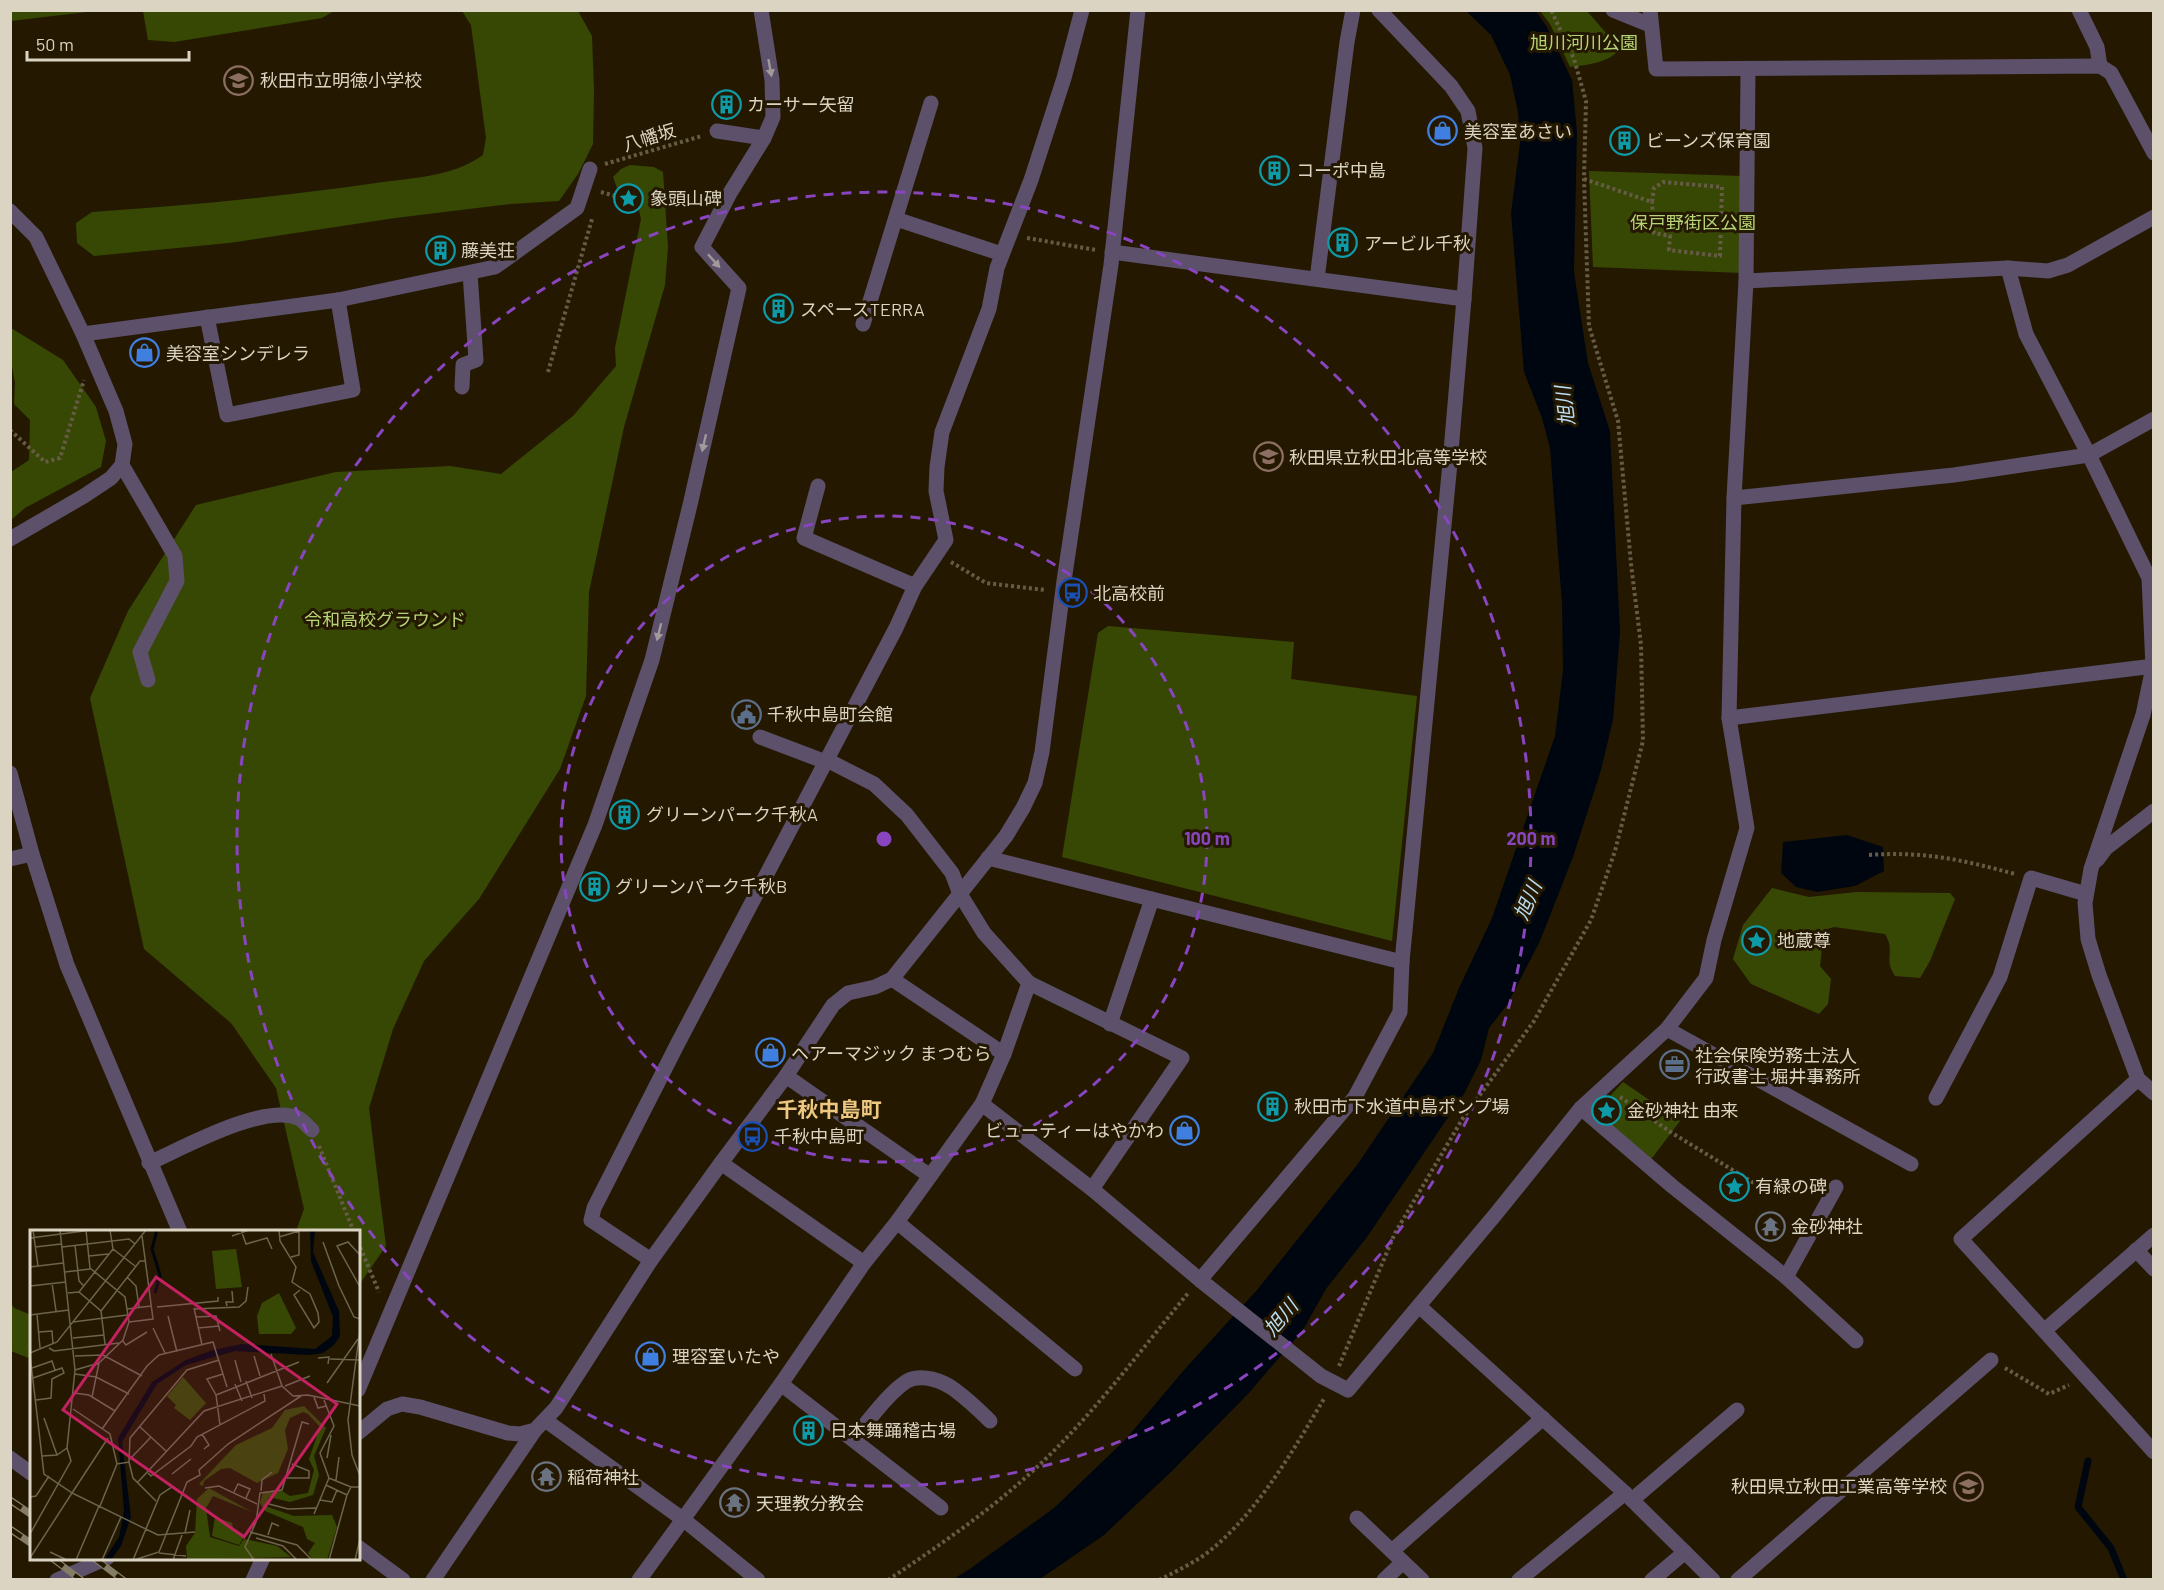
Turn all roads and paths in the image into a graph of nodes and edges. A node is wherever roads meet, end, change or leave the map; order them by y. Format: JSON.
{"nodes":[{"id":1,"x":761,"y":10,"type":"edge"},
{"id":2,"x":1082,"y":10,"type":"edge"},
{"id":3,"x":1138,"y":10,"type":"edge"},
{"id":4,"x":1353,"y":10,"type":"edge"},
{"id":5,"x":1379,"y":10,"type":"edge"},
{"id":6,"x":1551,"y":10,"type":"edge"},
{"id":7,"x":1613,"y":10,"type":"edge"},
{"id":8,"x":2079,"y":10,"type":"edge"},
{"id":9,"x":1650,"y":18,"type":"edge"},
{"id":10,"x":2100,"y":66,"type":"junction"},
{"id":11,"x":1749,"y":69,"type":"junction"},
{"id":12,"x":932,"y":103,"type":"dead end"},
{"id":13,"x":717,"y":131,"type":"joint"},
{"id":14,"x":764,"y":138,"type":"junction"},
{"id":15,"x":2154,"y":153,"type":"edge"},
{"id":16,"x":590,"y":169,"type":"joint"},
{"id":17,"x":1584,"y":179,"type":"junction"},
{"id":18,"x":615,"y":196,"type":"dead end"},
{"id":19,"x":598,"y":201,"type":"dead end"},
{"id":20,"x":1652,"y":202,"type":"junction"},
{"id":21,"x":595,"y":210,"type":"dead end"},
{"id":22,"x":10,"y":211,"type":"edge"},
{"id":23,"x":2154,"y":217,"type":"edge"},
{"id":24,"x":896,"y":219,"type":"junction"},
{"id":25,"x":1009,"y":236,"type":"junction"},
{"id":26,"x":1112,"y":252,"type":"junction"},
{"id":27,"x":1002,"y":254,"type":"junction"},
{"id":28,"x":2008,"y":268,"type":"junction"},
{"id":29,"x":470,"y":273,"type":"junction"},
{"id":30,"x":1317,"y":279,"type":"junction"},
{"id":31,"x":1746,"y":281,"type":"junction"},
{"id":32,"x":1464,"y":299,"type":"junction"},
{"id":33,"x":338,"y":300,"type":"junction"},
{"id":34,"x":207,"y":317,"type":"junction"},
{"id":35,"x":862,"y":324,"type":"dead end"},
{"id":36,"x":83,"y":334,"type":"junction"},
{"id":37,"x":92,"y":357,"type":"junction"},
{"id":38,"x":548,"y":372,"type":"dead end"},
{"id":39,"x":462,"y":387,"type":"dead end"},
{"id":40,"x":2154,"y":420,"type":"edge"},
{"id":41,"x":10,"y":430,"type":"edge"},
{"id":42,"x":2089,"y":455,"type":"junction"},
{"id":43,"x":122,"y":465,"type":"junction"},
{"id":44,"x":818,"y":486,"type":"dead end"},
{"id":45,"x":1734,"y":498,"type":"junction"},
{"id":46,"x":10,"y":539,"type":"edge"},
{"id":47,"x":937,"y":554,"type":"junction"},
{"id":48,"x":2151,"y":571,"type":"edge"},
{"id":49,"x":915,"y":586,"type":"junction"},
{"id":50,"x":1064,"y":593,"type":"junction"},
{"id":51,"x":2153,"y":667,"type":"edge"},
{"id":52,"x":148,"y":680,"type":"dead end"},
{"id":53,"x":1729,"y":718,"type":"junction"},
{"id":54,"x":760,"y":737,"type":"dead end"},
{"id":55,"x":827,"y":761,"type":"junction"},
{"id":56,"x":10,"y":773,"type":"edge"},
{"id":57,"x":2154,"y":811,"type":"edge"},
{"id":58,"x":32,"y":854,"type":"junction"},
{"id":59,"x":1869,"y":855,"type":"dead end"},
{"id":60,"x":988,"y":858,"type":"junction"},
{"id":61,"x":10,"y":859,"type":"edge"},
{"id":62,"x":2091,"y":868,"type":"junction"},
{"id":63,"x":2031,"y":878,"type":"junction"},
{"id":64,"x":960,"y":894,"type":"junction"},
{"id":65,"x":2086,"y":894,"type":"junction"},
{"id":66,"x":1152,"y":899,"type":"junction"},
{"id":67,"x":1402,"y":962,"type":"junction"},
{"id":68,"x":892,"y":979,"type":"junction"},
{"id":69,"x":1029,"y":983,"type":"junction"},
{"id":70,"x":1110,"y":1024,"type":"junction"},
{"id":71,"x":1666,"y":1029,"type":"junction"},
{"id":72,"x":1004,"y":1054,"type":"junction"},
{"id":73,"x":786,"y":1076,"type":"junction"},
{"id":74,"x":2138,"y":1078,"type":"junction"},
{"id":75,"x":1605,"y":1086,"type":"junction"},
{"id":76,"x":2154,"y":1093,"type":"edge"},
{"id":77,"x":1936,"y":1098,"type":"dead end"},
{"id":78,"x":982,"y":1104,"type":"junction"},
{"id":79,"x":1581,"y":1108,"type":"junction"},
{"id":80,"x":312,"y":1130,"type":"joint"},
{"id":81,"x":149,"y":1162,"type":"junction"},
{"id":82,"x":721,"y":1163,"type":"junction"},
{"id":83,"x":1911,"y":1164,"type":"dead end"},
{"id":84,"x":930,"y":1176,"type":"junction"},
{"id":85,"x":1836,"y":1187,"type":"dead end"},
{"id":86,"x":1092,"y":1189,"type":"junction"},
{"id":87,"x":1767,"y":1191,"type":"dead end"},
{"id":88,"x":897,"y":1222,"type":"junction"},
{"id":89,"x":179,"y":1230,"type":"edge"},
{"id":90,"x":353,"y":1230,"type":"edge"},
{"id":91,"x":2154,"y":1235,"type":"edge"},
{"id":92,"x":360,"y":1247,"type":"edge"},
{"id":93,"x":2136,"y":1250,"type":"junction"},
{"id":94,"x":651,"y":1260,"type":"junction"},
{"id":95,"x":864,"y":1263,"type":"junction"},
{"id":96,"x":2154,"y":1269,"type":"edge"},
{"id":97,"x":1786,"y":1277,"type":"junction"},
{"id":98,"x":1200,"y":1280,"type":"junction"},
{"id":99,"x":1419,"y":1306,"type":"junction"},
{"id":100,"x":390,"y":1318,"type":"junction"},
{"id":101,"x":2045,"y":1330,"type":"junction"},
{"id":102,"x":1856,"y":1341,"type":"dead end"},
{"id":103,"x":1991,"y":1360,"type":"joint"},
{"id":104,"x":1075,"y":1369,"type":"dead end"},
{"id":105,"x":2084,"y":1374,"type":"junction"},
{"id":106,"x":1326,"y":1379,"type":"junction"},
{"id":107,"x":781,"y":1384,"type":"junction"},
{"id":108,"x":360,"y":1386,"type":"edge"},
{"id":109,"x":1737,"y":1410,"type":"dead end"},
{"id":110,"x":1543,"y":1418,"type":"junction"},
{"id":111,"x":990,"y":1421,"type":"dead end"},
{"id":112,"x":540,"y":1425,"type":"junction"},
{"id":113,"x":360,"y":1431,"type":"edge"},
{"id":114,"x":853,"y":1439,"type":"junction"},
{"id":115,"x":2154,"y":1452,"type":"edge"},
{"id":116,"x":10,"y":1458,"type":"edge"},
{"id":117,"x":30,"y":1473,"type":"edge"},
{"id":118,"x":1629,"y":1497,"type":"junction"},
{"id":119,"x":941,"y":1508,"type":"dead end"},
{"id":120,"x":1357,"y":1518,"type":"dead end"},
{"id":121,"x":684,"y":1520,"type":"junction"},
{"id":122,"x":360,"y":1548,"type":"edge"},
{"id":123,"x":1685,"y":1552,"type":"junction"},
{"id":124,"x":1397,"y":1557,"type":"junction"},
{"id":125,"x":102,"y":1560,"type":"edge"},
{"id":126,"x":262,"y":1560,"type":"edge"},
{"id":127,"x":57,"y":1580,"type":"edge"},
{"id":128,"x":253,"y":1580,"type":"edge"},
{"id":129,"x":403,"y":1580,"type":"edge"},
{"id":130,"x":433,"y":1580,"type":"edge"},
{"id":131,"x":639,"y":1580,"type":"edge"},
{"id":132,"x":758,"y":1580,"type":"edge"},
{"id":133,"x":888,"y":1580,"type":"edge"},
{"id":134,"x":1159,"y":1580,"type":"edge"},
{"id":135,"x":1384,"y":1580,"type":"edge"},
{"id":136,"x":1422,"y":1580,"type":"edge"},
{"id":137,"x":1520,"y":1580,"type":"edge"},
{"id":138,"x":1652,"y":1580,"type":"edge"},
{"id":139,"x":1713,"y":1580,"type":"edge"},
{"id":140,"x":1738,"y":1580,"type":"edge"}],
"edges":[{"from":1,"to":14,"type":"street","one_way":true},
{"from":2,"to":25,"type":"street"},
{"from":3,"to":26,"type":"street"},
{"from":4,"to":30,"type":"street"},
{"from":5,"to":32,"type":"street"},
{"from":6,"to":17,"type":"path"},
{"from":7,"to":9,"type":"street"},
{"from":8,"to":10,"type":"street"},
{"from":9,"to":11,"type":"street"},
{"from":10,"to":11,"type":"street"},
{"from":10,"to":15,"type":"street"},
{"from":11,"to":31,"type":"street"},
{"from":12,"to":24,"type":"street"},
{"from":13,"to":14,"type":"street"},
{"from":13,"to":16,"type":"path","name":"八幡坂"},
{"from":14,"to":100,"type":"street","one_way":true},
{"from":16,"to":29,"type":"street"},
{"from":17,"to":20,"type":"path"},
{"from":17,"to":106,"type":"path"},
{"from":18,"to":19,"type":"path"},
{"from":20,"to":20,"type":"path"},
{"from":21,"to":38,"type":"path"},
{"from":22,"to":36,"type":"street"},
{"from":23,"to":28,"type":"street"},
{"from":24,"to":27,"type":"street"},
{"from":24,"to":35,"type":"street"},
{"from":25,"to":26,"type":"path"},
{"from":25,"to":27,"type":"street"},
{"from":26,"to":30,"type":"street"},
{"from":26,"to":50,"type":"street"},
{"from":27,"to":47,"type":"street"},
{"from":28,"to":31,"type":"street"},
{"from":28,"to":42,"type":"street"},
{"from":29,"to":33,"type":"street"},
{"from":29,"to":39,"type":"street"},
{"from":30,"to":32,"type":"street"},
{"from":31,"to":45,"type":"street"},
{"from":32,"to":67,"type":"street"},
{"from":33,"to":34,"type":"street"},
{"from":33,"to":34,"type":"street"},
{"from":34,"to":36,"type":"street"},
{"from":36,"to":37,"type":"street"},
{"from":37,"to":41,"type":"path"},
{"from":37,"to":43,"type":"street"},
{"from":40,"to":42,"type":"street"},
{"from":42,"to":45,"type":"street"},
{"from":42,"to":48,"type":"street"},
{"from":43,"to":46,"type":"street"},
{"from":43,"to":52,"type":"street"},
{"from":44,"to":49,"type":"street"},
{"from":45,"to":53,"type":"street"},
{"from":47,"to":49,"type":"street"},
{"from":47,"to":50,"type":"path"},
{"from":48,"to":51,"type":"street"},
{"from":49,"to":55,"type":"street"},
{"from":50,"to":60,"type":"street"},
{"from":51,"to":53,"type":"street"},
{"from":51,"to":62,"type":"street"},
{"from":53,"to":71,"type":"street"},
{"from":54,"to":55,"type":"street"},
{"from":55,"to":64,"type":"street"},
{"from":55,"to":94,"type":"street"},
{"from":56,"to":58,"type":"street"},
{"from":57,"to":62,"type":"street"},
{"from":58,"to":61,"type":"street"},
{"from":58,"to":81,"type":"street"},
{"from":59,"to":63,"type":"path"},
{"from":60,"to":64,"type":"street"},
{"from":60,"to":66,"type":"street"},
{"from":62,"to":65,"type":"street"},
{"from":63,"to":65,"type":"street"},
{"from":63,"to":77,"type":"street"},
{"from":64,"to":68,"type":"street"},
{"from":64,"to":69,"type":"street"},
{"from":65,"to":74,"type":"street"},
{"from":66,"to":67,"type":"street"},
{"from":66,"to":70,"type":"street"},
{"from":67,"to":98,"type":"street"},
{"from":68,"to":72,"type":"street"},
{"from":68,"to":73,"type":"street"},
{"from":69,"to":70,"type":"street"},
{"from":69,"to":72,"type":"street"},
{"from":70,"to":86,"type":"street"},
{"from":71,"to":75,"type":"street"},
{"from":71,"to":83,"type":"street"},
{"from":72,"to":78,"type":"street"},
{"from":73,"to":82,"type":"street"},
{"from":73,"to":84,"type":"street"},
{"from":74,"to":76,"type":"street"},
{"from":74,"to":101,"type":"street"},
{"from":75,"to":79,"type":"street"},
{"from":75,"to":87,"type":"path"},
{"from":78,"to":84,"type":"street"},
{"from":78,"to":86,"type":"street"},
{"from":79,"to":97,"type":"street"},
{"from":79,"to":99,"type":"street"},
{"from":80,"to":81,"type":"street"},
{"from":80,"to":90,"type":"path"},
{"from":81,"to":89,"type":"street"},
{"from":82,"to":94,"type":"street"},
{"from":82,"to":95,"type":"street"},
{"from":84,"to":88,"type":"street"},
{"from":85,"to":97,"type":"street"},
{"from":86,"to":98,"type":"street"},
{"from":88,"to":95,"type":"street"},
{"from":88,"to":104,"type":"street"},
{"from":91,"to":93,"type":"street"},
{"from":92,"to":100,"type":"path"},
{"from":93,"to":96,"type":"street"},
{"from":93,"to":101,"type":"street"},
{"from":94,"to":112,"type":"street"},
{"from":95,"to":107,"type":"street"},
{"from":97,"to":102,"type":"street"},
{"from":98,"to":106,"type":"street"},
{"from":98,"to":133,"type":"path"},
{"from":99,"to":106,"type":"street"},
{"from":99,"to":110,"type":"street"},
{"from":100,"to":108,"type":"street"},
{"from":101,"to":105,"type":"street"},
{"from":103,"to":105,"type":"path"},
{"from":103,"to":140,"type":"street"},
{"from":105,"to":115,"type":"street"},
{"from":106,"to":134,"type":"path"},
{"from":107,"to":114,"type":"street"},
{"from":107,"to":121,"type":"street"},
{"from":109,"to":118,"type":"street"},
{"from":110,"to":118,"type":"street"},
{"from":110,"to":124,"type":"street"},
{"from":111,"to":114,"type":"street"},
{"from":112,"to":113,"type":"street"},
{"from":112,"to":121,"type":"street"},
{"from":112,"to":130,"type":"street"},
{"from":114,"to":119,"type":"street"},
{"from":116,"to":117,"type":"street"},
{"from":118,"to":123,"type":"street"},
{"from":118,"to":137,"type":"street"},
{"from":120,"to":124,"type":"street"},
{"from":121,"to":131,"type":"street"},
{"from":121,"to":132,"type":"street"},
{"from":122,"to":129,"type":"street"},
{"from":123,"to":138,"type":"street"},
{"from":123,"to":139,"type":"street"},
{"from":124,"to":135,"type":"street"},
{"from":124,"to":136,"type":"street"},
{"from":125,"to":127,"type":"street"},
{"from":126,"to":128,"type":"street"}]}
